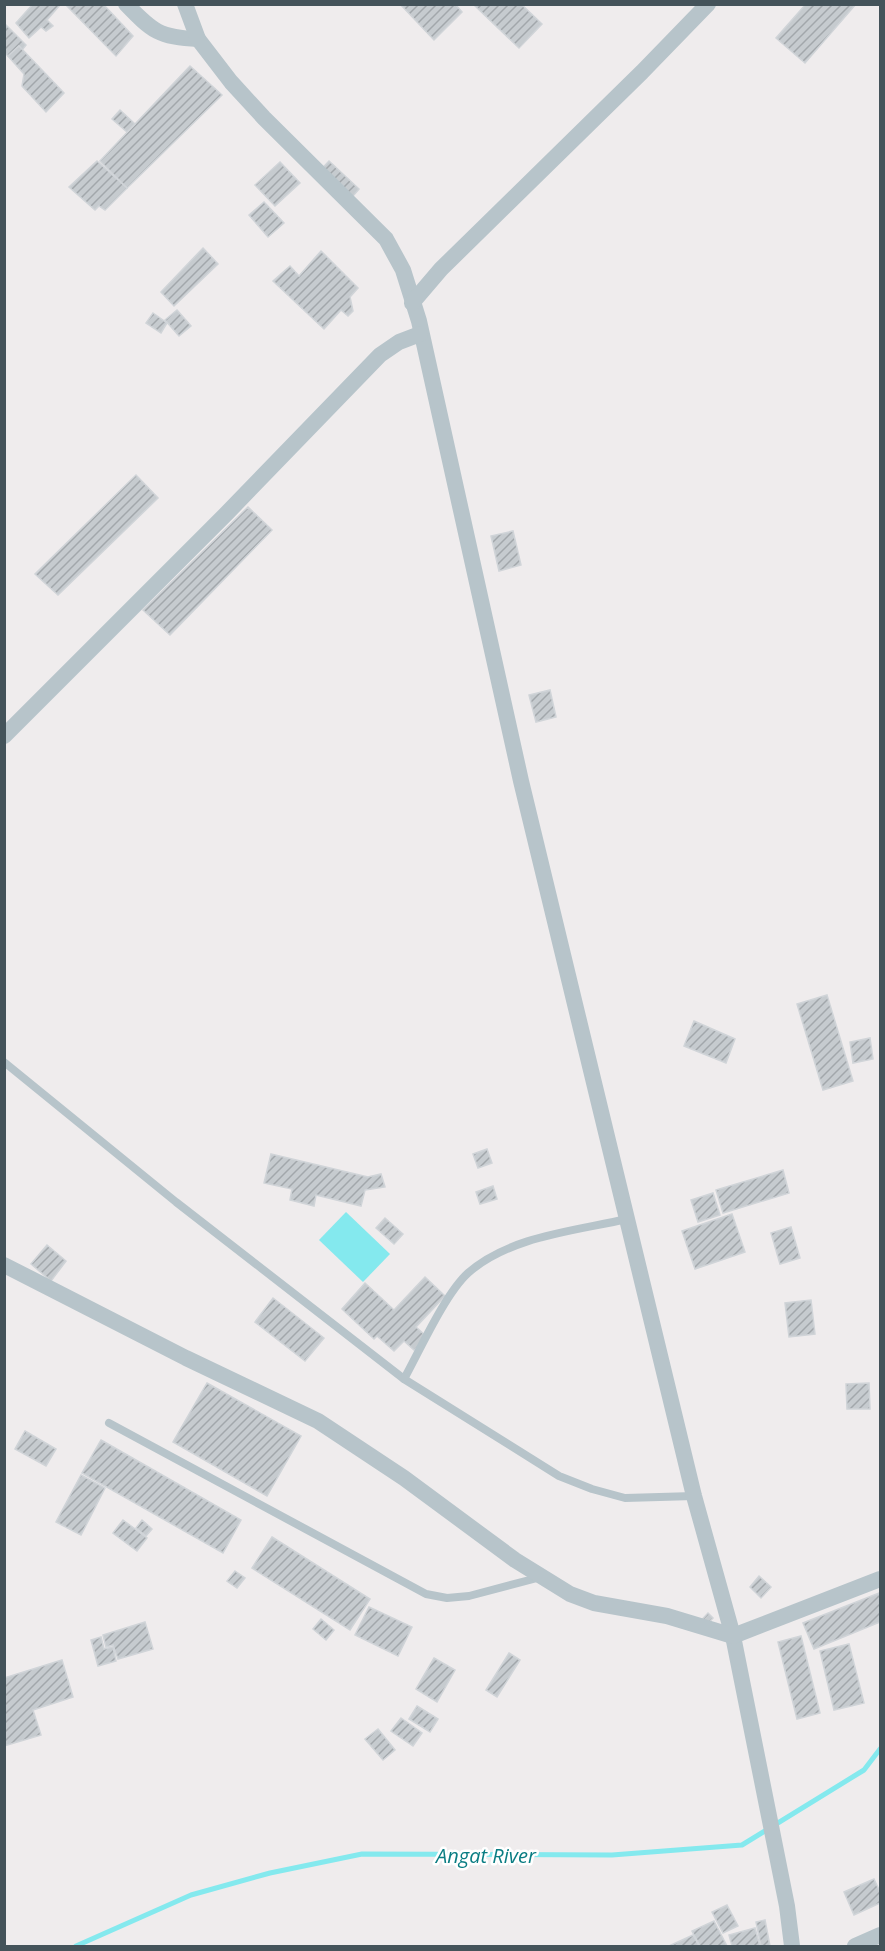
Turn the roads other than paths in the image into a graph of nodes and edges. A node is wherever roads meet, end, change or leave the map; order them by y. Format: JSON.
{"nodes":[{"id":1,"x":126,"y":4,"type":"edge"},
{"id":2,"x":185,"y":4,"type":"edge"},
{"id":3,"x":708,"y":4,"type":"edge"},
{"id":4,"x":198,"y":39,"type":"junction"},
{"id":5,"x":412,"y":303,"type":"junction"},
{"id":6,"x":420,"y":334,"type":"junction"},
{"id":7,"x":4,"y":736,"type":"edge"},
{"id":8,"x":4,"y":1062,"type":"edge"},
{"id":9,"x":627,"y":1220,"type":"junction"},
{"id":10,"x":4,"y":1265,"type":"edge"},
{"id":11,"x":404,"y":1379,"type":"junction"},
{"id":12,"x":109,"y":1424,"type":"dead end"},
{"id":13,"x":694,"y":1496,"type":"junction"},
{"id":14,"x":542,"y":1577,"type":"junction"},
{"id":15,"x":880,"y":1579,"type":"edge"},
{"id":16,"x":733,"y":1636,"type":"junction"},
{"id":17,"x":880,"y":1935,"type":"edge"},
{"id":18,"x":792,"y":1947,"type":"edge"},
{"id":19,"x":855,"y":1947,"type":"edge"}],
"edges":[{"from":1,"to":4,"type":"street"},
{"from":2,"to":4,"type":"street"},
{"from":3,"to":5,"type":"street"},
{"from":4,"to":5,"type":"street"},
{"from":5,"to":6,"type":"street"},
{"from":6,"to":7,"type":"street"},
{"from":6,"to":9,"type":"street"},
{"from":8,"to":11,"type":"lane"},
{"from":9,"to":11,"type":"lane"},
{"from":9,"to":13,"type":"street"},
{"from":10,"to":14,"type":"street"},
{"from":11,"to":13,"type":"lane"},
{"from":12,"to":14,"type":"lane"},
{"from":13,"to":16,"type":"street"},
{"from":14,"to":16,"type":"street"},
{"from":15,"to":16,"type":"street"},
{"from":16,"to":18,"type":"street"},
{"from":17,"to":19,"type":"street"}]}
